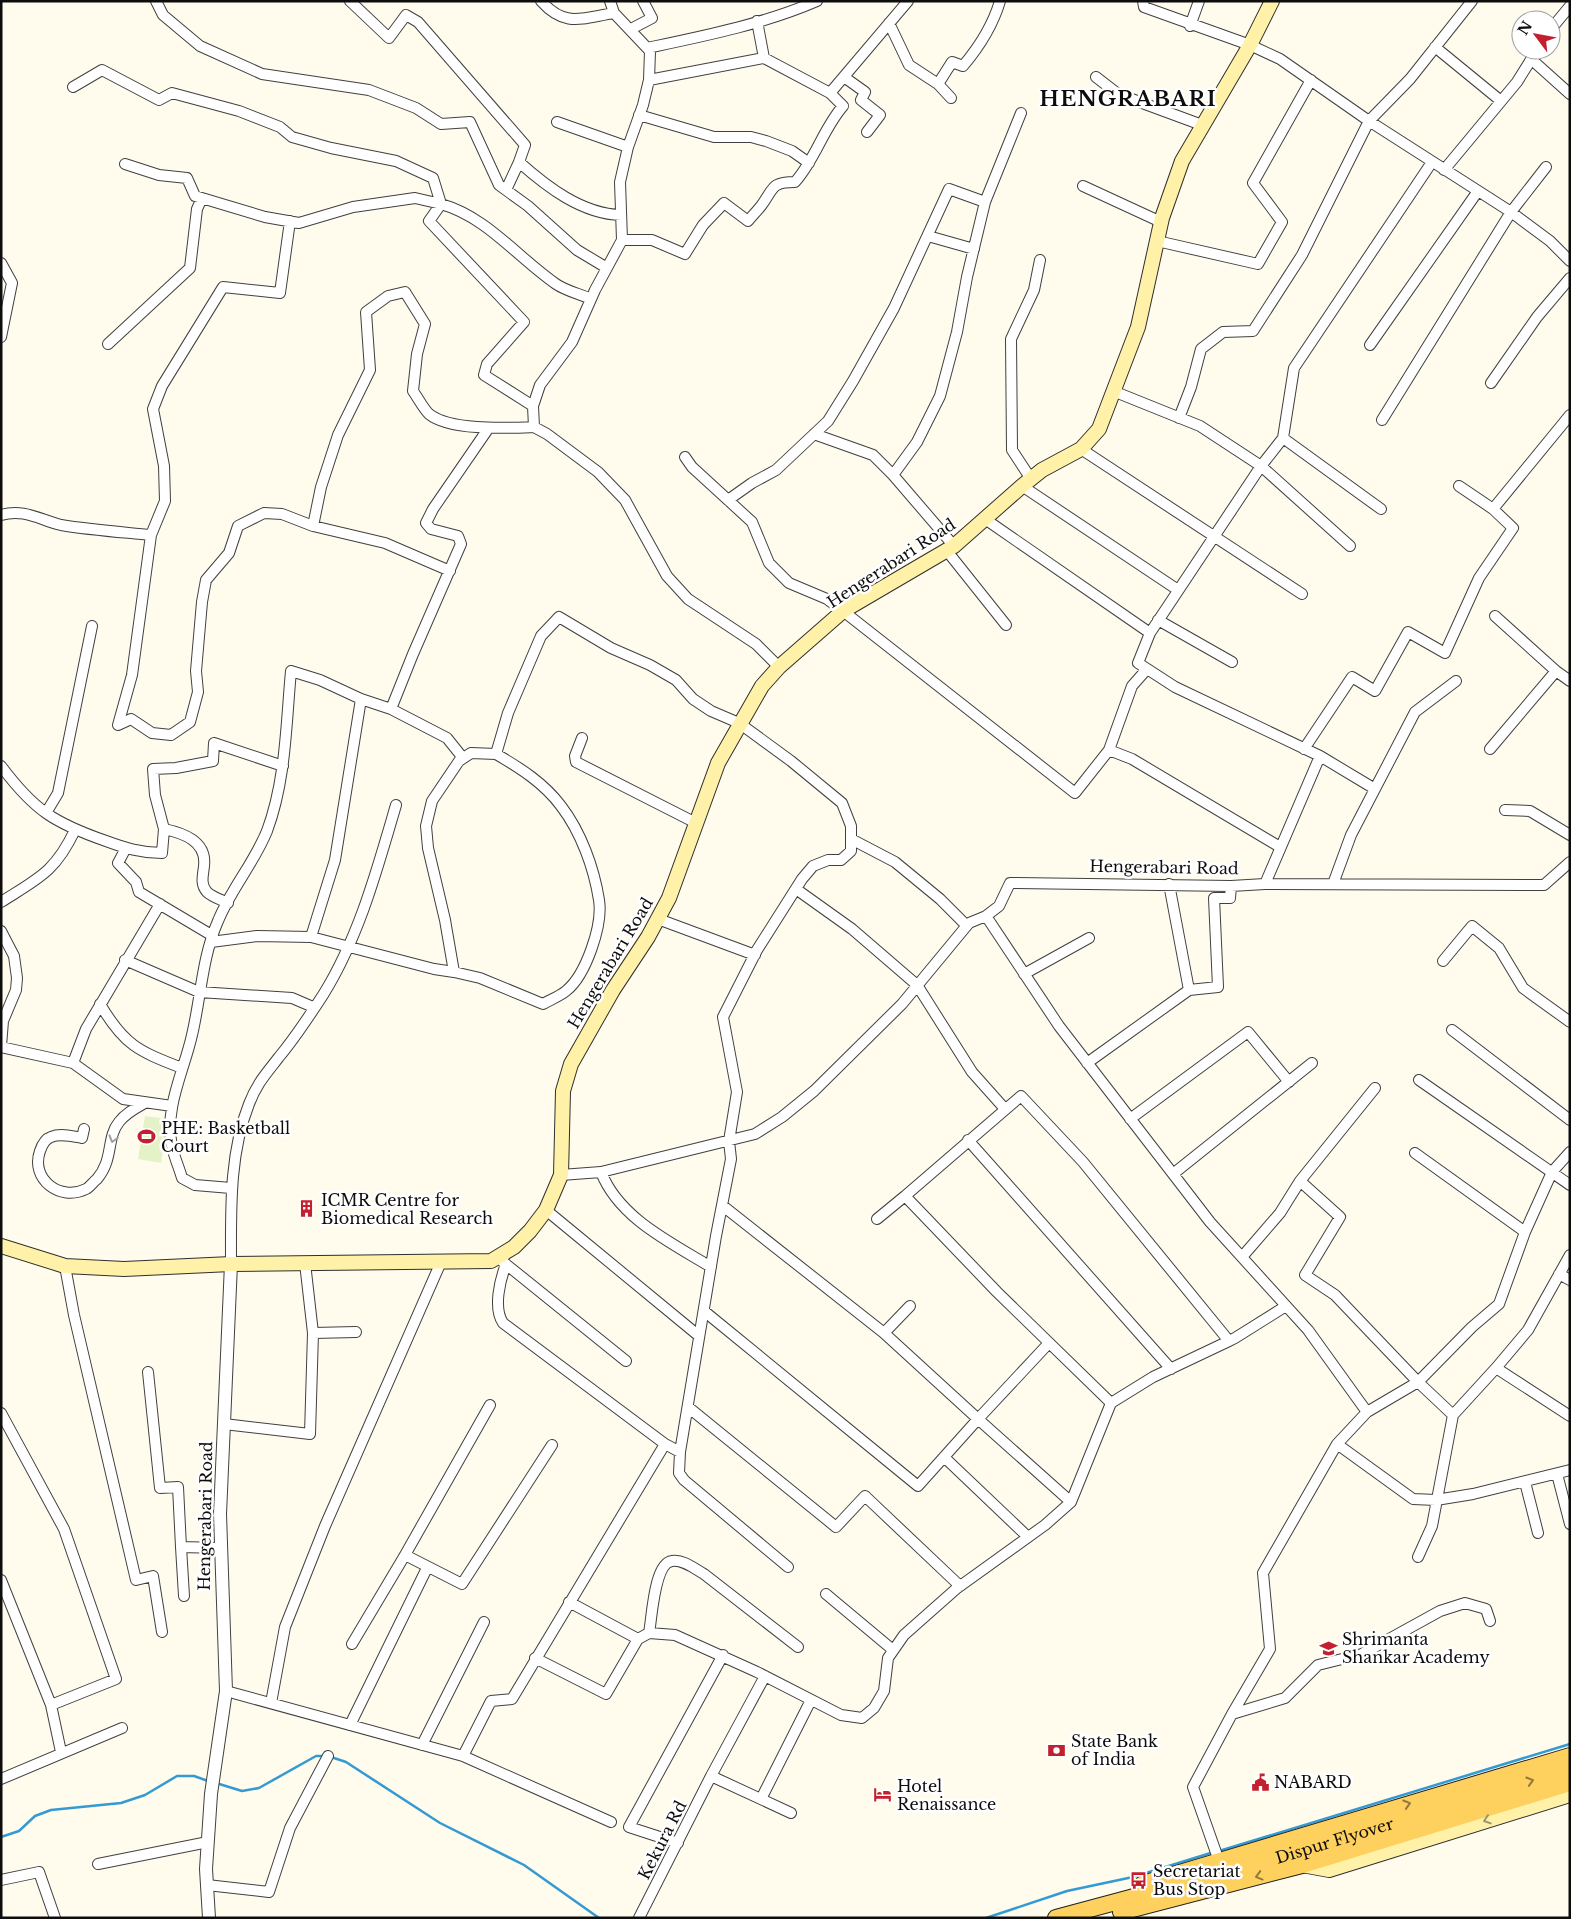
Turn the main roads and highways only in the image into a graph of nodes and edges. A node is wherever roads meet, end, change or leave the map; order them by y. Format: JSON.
{"nodes":[{"id":1,"x":1272,"y":1,"type":"edge"},
{"id":2,"x":1,"y":1246,"type":"edge"},
{"id":3,"x":1570,"y":1756,"type":"edge"},
{"id":4,"x":1570,"y":1769,"type":"edge"},
{"id":5,"x":1570,"y":1783,"type":"edge"},
{"id":6,"x":1570,"y":1795,"type":"edge"},
{"id":7,"x":1515,"y":1800,"type":"junction"},
{"id":8,"x":1533,"y":1806,"type":"junction"},
{"id":9,"x":1302,"y":1865,"type":"junction"},
{"id":10,"x":1098,"y":1913,"type":"edge"},
{"id":11,"x":1056,"y":1918,"type":"edge"}],
"edges":[{"from":1,"to":2,"type":"main road","name":"Hengerabari Road"},
{"from":10,"to":3,"type":"main road","one_way":true},
{"from":10,"to":4,"type":"main road","name":"Dispur Flyover","one_way":true},
{"from":5,"to":7,"type":"main road"},
{"from":6,"to":8,"type":"main road"},
{"from":7,"to":8,"type":"main road"},
{"from":7,"to":9,"type":"main road"},
{"from":8,"to":9,"type":"main road","one_way":true},
{"from":9,"to":10,"type":"main road","one_way":true},
{"from":10,"to":11,"type":"main road"}]}
